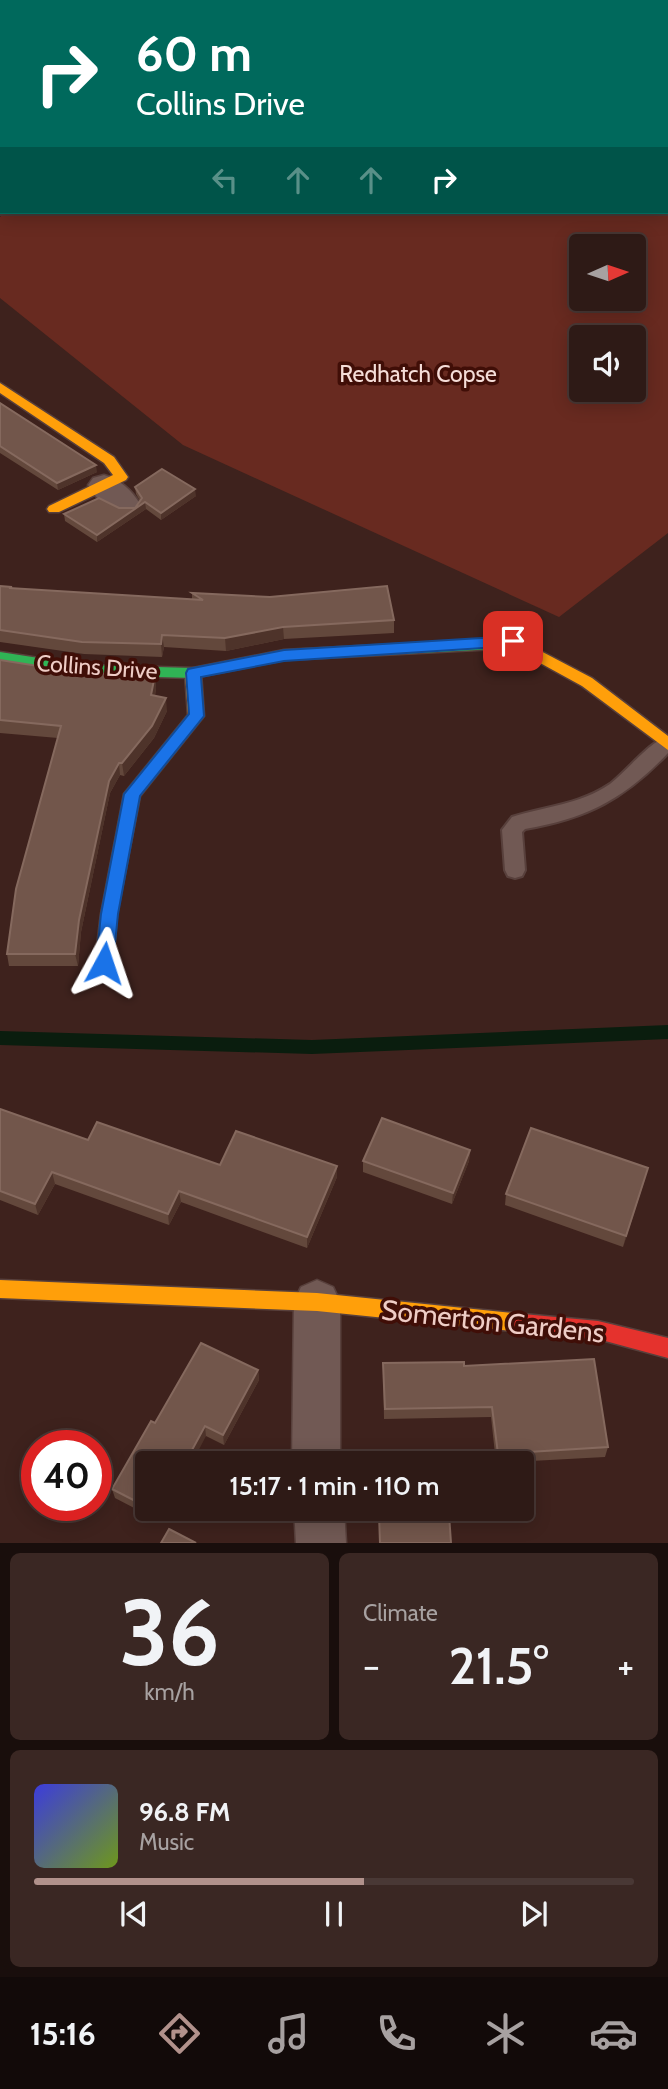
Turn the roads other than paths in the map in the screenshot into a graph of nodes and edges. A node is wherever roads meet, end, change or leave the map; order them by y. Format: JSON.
{"nodes":[{"id":1,"x":0,"y":387,"type":"edge"},
{"id":2,"x":54,"y":509,"type":"dead end"},
{"id":3,"x":0,"y":657,"type":"edge"},
{"id":4,"x":193,"y":673,"type":"junction"},
{"id":5,"x":667,"y":744,"type":"edge"},
{"id":6,"x":515,"y":870,"type":"dead end"},
{"id":7,"x":104,"y":963,"type":"dead end"},
{"id":8,"x":0,"y":1289,"type":"edge"},
{"id":9,"x":317,"y":1302,"type":"junction"},
{"id":10,"x":668,"y":1348,"type":"edge"},
{"id":11,"x":316,"y":1451,"type":"edge"},
{"id":12,"x":320,"y":1521,"type":"edge"},
{"id":13,"x":321,"y":1543,"type":"edge"}],
"edges":[{"from":1,"to":2,"type":"street"},
{"from":3,"to":4,"type":"street","name":"Collins Drive"},
{"from":4,"to":5,"type":"street","name":"Collins Drive"},
{"from":4,"to":7,"type":"street"},
{"from":5,"to":6,"type":"lane"},
{"from":8,"to":9,"type":"street","name":"Somerton Gardens"},
{"from":9,"to":10,"type":"street","name":"Somerton Gardens"},
{"from":9,"to":11,"type":"street"},
{"from":12,"to":13,"type":"street"}]}
